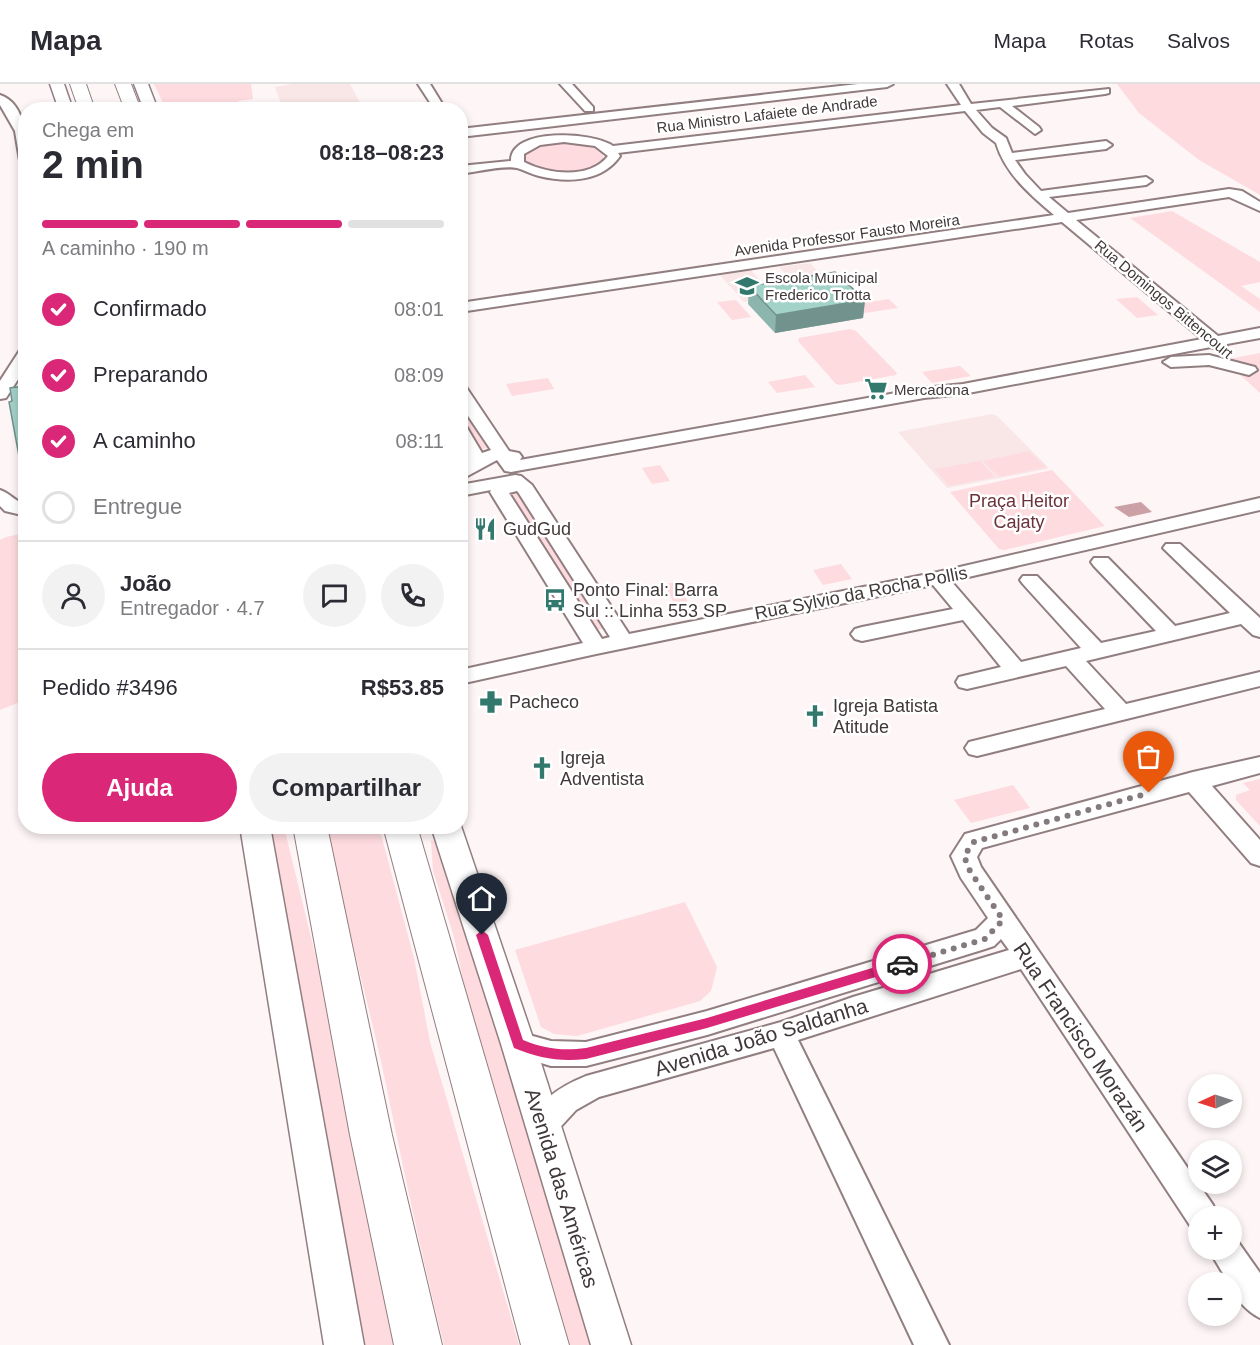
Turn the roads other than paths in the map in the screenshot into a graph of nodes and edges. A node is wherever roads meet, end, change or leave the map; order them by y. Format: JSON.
{"nodes":[{"id":1,"x":57,"y":84,"type":"edge"},
{"id":2,"x":78,"y":84,"type":"edge"},
{"id":3,"x":123,"y":84,"type":"edge"},
{"id":4,"x":141,"y":84,"type":"edge"},
{"id":5,"x":424,"y":84,"type":"edge"},
{"id":6,"x":567,"y":84,"type":"edge"},
{"id":7,"x":814,"y":84,"type":"edge"},
{"id":8,"x":867,"y":84,"type":"edge"},
{"id":9,"x":887,"y":84,"type":"edge"},
{"id":10,"x":953,"y":84,"type":"edge"},
{"id":11,"x":1106,"y":91,"type":"dead end"},
{"id":12,"x":0,"y":98,"type":"edge"},
{"id":13,"x":63,"y":102,"type":"edge"},
{"id":14,"x":84,"y":102,"type":"edge"},
{"id":15,"x":130,"y":102,"type":"edge"},
{"id":16,"x":148,"y":102,"type":"edge"},
{"id":17,"x":436,"y":102,"type":"edge"},
{"id":18,"x":1002,"y":103,"type":"junction"},
{"id":19,"x":967,"y":106,"type":"junction"},
{"id":20,"x":589,"y":110,"type":"junction"},
{"id":21,"x":468,"y":123,"type":"edge"},
{"id":22,"x":18,"y":124,"type":"edge"},
{"id":23,"x":468,"y":130,"type":"edge"},
{"id":24,"x":468,"y":130,"type":"edge"},
{"id":25,"x":1035,"y":130,"type":"dead end"},
{"id":26,"x":1106,"y":145,"type":"dead end"},
{"id":27,"x":612,"y":150,"type":"junction"},
{"id":28,"x":1006,"y":157,"type":"junction"},
{"id":29,"x":518,"y":164,"type":"junction"},
{"id":30,"x":468,"y":169,"type":"edge"},
{"id":31,"x":1146,"y":181,"type":"dead end"},
{"id":32,"x":1038,"y":195,"type":"junction"},
{"id":33,"x":1260,"y":207,"type":"edge"},
{"id":34,"x":1239,"y":212,"type":"dead end"},
{"id":35,"x":1067,"y":219,"type":"junction"},
{"id":36,"x":1260,"y":223,"type":"edge"},
{"id":37,"x":1116,"y":245,"type":"dead end"},
{"id":38,"x":468,"y":307,"type":"edge"},
{"id":39,"x":1260,"y":324,"type":"edge"},
{"id":40,"x":1260,"y":333,"type":"edge"},
{"id":41,"x":1214,"y":341,"type":"junction"},
{"id":42,"x":18,"y":366,"type":"edge"},
{"id":43,"x":1254,"y":375,"type":"edge"},
{"id":44,"x":0,"y":394,"type":"edge"},
{"id":45,"x":468,"y":403,"type":"edge"},
{"id":46,"x":468,"y":442,"type":"edge"},
{"id":47,"x":500,"y":452,"type":"junction"},
{"id":48,"x":468,"y":468,"type":"edge"},
{"id":49,"x":468,"y":470,"type":"edge"},
{"id":50,"x":532,"y":475,"type":"junction"},
{"id":51,"x":468,"y":489,"type":"edge"},
{"id":52,"x":0,"y":496,"type":"edge"},
{"id":53,"x":1260,"y":504,"type":"edge"},
{"id":54,"x":18,"y":508,"type":"edge"},
{"id":55,"x":1173,"y":548,"type":"dead end"},
{"id":56,"x":1101,"y":562,"type":"dead end"},
{"id":57,"x":938,"y":578,"type":"junction"},
{"id":58,"x":1030,"y":580,"type":"dead end"},
{"id":59,"x":967,"y":613,"type":"junction"},
{"id":60,"x":1253,"y":623,"type":"edge"},
{"id":61,"x":862,"y":634,"type":"dead end"},
{"id":62,"x":1172,"y":634,"type":"junction"},
{"id":63,"x":624,"y":642,"type":"junction"},
{"id":64,"x":596,"y":647,"type":"junction"},
{"id":65,"x":1097,"y":652,"type":"junction"},
{"id":66,"x":1072,"y":659,"type":"junction"},
{"id":67,"x":1017,"y":671,"type":"junction"},
{"id":68,"x":468,"y":675,"type":"edge"},
{"id":69,"x":1260,"y":679,"type":"edge"},
{"id":70,"x":967,"y":682,"type":"dead end"},
{"id":71,"x":1121,"y":712,"type":"junction"},
{"id":72,"x":977,"y":748,"type":"dead end"},
{"id":73,"x":1260,"y":765,"type":"edge"},
{"id":74,"x":1193,"y":781,"type":"junction"},
{"id":75,"x":256,"y":834,"type":"edge"},
{"id":76,"x":310,"y":834,"type":"edge"},
{"id":77,"x":402,"y":834,"type":"edge"},
{"id":78,"x":424,"y":834,"type":"edge"},
{"id":79,"x":449,"y":834,"type":"edge"},
{"id":80,"x":1260,"y":856,"type":"edge"},
{"id":81,"x":422,"y":900,"type":"junction"},
{"id":82,"x":1003,"y":920,"type":"junction"},
{"id":83,"x":1027,"y":956,"type":"junction"},
{"id":84,"x":707,"y":1023,"type":"junction"},
{"id":85,"x":781,"y":1034,"type":"junction"},
{"id":86,"x":518,"y":1044,"type":"junction"},
{"id":87,"x":718,"y":1051,"type":"junction"},
{"id":88,"x":542,"y":1125,"type":"junction"},
{"id":89,"x":1195,"y":1206,"type":"edge"},
{"id":90,"x":1232,"y":1260,"type":"edge"},
{"id":91,"x":1260,"y":1301,"type":"edge"},
{"id":92,"x":344,"y":1345,"type":"edge"},
{"id":93,"x":418,"y":1345,"type":"edge"},
{"id":94,"x":545,"y":1345,"type":"edge"},
{"id":95,"x":611,"y":1345,"type":"edge"},
{"id":96,"x":932,"y":1345,"type":"edge"}],
"edges":[{"from":1,"to":13,"type":"main road"},
{"from":2,"to":14,"type":"highway"},
{"from":3,"to":15,"type":"highway"},
{"from":4,"to":16,"type":"main road"},
{"from":5,"to":17,"type":"street"},
{"from":6,"to":20,"type":"street"},
{"from":7,"to":20,"type":"street"},
{"from":8,"to":23,"type":"street"},
{"from":9,"to":24,"type":"street"},
{"from":10,"to":19,"type":"street","name":"Rua Domingos Bittencourt"},
{"from":11,"to":18,"type":"street","name":"Rua Ministro Lafaiete de Andrade"},
{"from":12,"to":22,"type":"street"},
{"from":18,"to":19,"type":"street","name":"Rua Ministro Lafaiete de Andrade"},
{"from":18,"to":25,"type":"street"},
{"from":19,"to":27,"type":"street","name":"Rua Ministro Lafaiete de Andrade"},
{"from":19,"to":28,"type":"street","name":"Rua Domingos Bittencourt"},
{"from":20,"to":21,"type":"street"},
{"from":26,"to":28,"type":"street"},
{"from":27,"to":29,"type":"street"},
{"from":27,"to":29,"type":"street"},
{"from":28,"to":32,"type":"street","name":"Rua Domingos Bittencourt"},
{"from":29,"to":30,"type":"street"},
{"from":31,"to":32,"type":"street"},
{"from":32,"to":35,"type":"street","name":"Rua Domingos Bittencourt"},
{"from":33,"to":35,"type":"street","name":"Avenida Professor Fausto Moreira"},
{"from":34,"to":36,"type":"street"},
{"from":35,"to":38,"type":"street","name":"Avenida Professor Fausto Moreira"},
{"from":35,"to":41,"type":"street","name":"Rua Domingos Bittencourt"},
{"from":37,"to":39,"type":"street"},
{"from":40,"to":41,"type":"street"},
{"from":41,"to":43,"type":"street","name":"Rua Domingos Bittencourt"},
{"from":41,"to":50,"type":"street"},
{"from":42,"to":44,"type":"street"},
{"from":43,"to":50,"type":"street"},
{"from":45,"to":47,"type":"street"},
{"from":46,"to":48,"type":"street"},
{"from":47,"to":49,"type":"street"},
{"from":47,"to":50,"type":"street"},
{"from":47,"to":50,"type":"street"},
{"from":50,"to":51,"type":"street"},
{"from":50,"to":63,"type":"street"},
{"from":50,"to":64,"type":"street"},
{"from":52,"to":54,"type":"street"},
{"from":53,"to":57,"type":"street","name":"Rua Sylvio da Rocha Pollis"},
{"from":55,"to":60,"type":"street"},
{"from":56,"to":62,"type":"street"},
{"from":57,"to":59,"type":"street"},
{"from":57,"to":63,"type":"street","name":"Rua Sylvio da Rocha Pollis"},
{"from":58,"to":65,"type":"street"},
{"from":59,"to":61,"type":"street"},
{"from":59,"to":67,"type":"street"},
{"from":60,"to":62,"type":"street"},
{"from":62,"to":65,"type":"street"},
{"from":63,"to":64,"type":"street","name":"Rua Sylvio da Rocha Pollis"},
{"from":64,"to":68,"type":"street","name":"Rua Sylvio da Rocha Pollis"},
{"from":65,"to":66,"type":"street"},
{"from":66,"to":67,"type":"street"},
{"from":66,"to":71,"type":"street"},
{"from":67,"to":70,"type":"street"},
{"from":69,"to":71,"type":"street"},
{"from":71,"to":72,"type":"street"},
{"from":73,"to":74,"type":"street"},
{"from":74,"to":80,"type":"street"},
{"from":74,"to":82,"type":"street","name":"Rua Francisco Morazán"},
{"from":75,"to":92,"type":"main road"},
{"from":76,"to":93,"type":"highway"},
{"from":77,"to":81,"type":"highway"},
{"from":78,"to":81,"type":"highway"},
{"from":79,"to":86,"type":"main road","name":"Avenida das Américas"},
{"from":81,"to":94,"type":"highway"},
{"from":82,"to":83,"type":"street","name":"Rua Francisco Morazán"},
{"from":82,"to":84,"type":"street","name":"Avenida João Saldanha"},
{"from":83,"to":85,"type":"street","name":"Avenida João Saldanha"},
{"from":83,"to":89,"type":"street","name":"Rua Francisco Morazán"},
{"from":84,"to":86,"type":"street","name":"Avenida João Saldanha"},
{"from":84,"to":87,"type":"street"},
{"from":85,"to":87,"type":"street","name":"Avenida João Saldanha"},
{"from":85,"to":96,"type":"street"},
{"from":86,"to":88,"type":"main road","name":"Avenida das Américas"},
{"from":87,"to":88,"type":"street","name":"Avenida João Saldanha"},
{"from":88,"to":95,"type":"main road","name":"Avenida das Américas"},
{"from":90,"to":91,"type":"street"}]}
